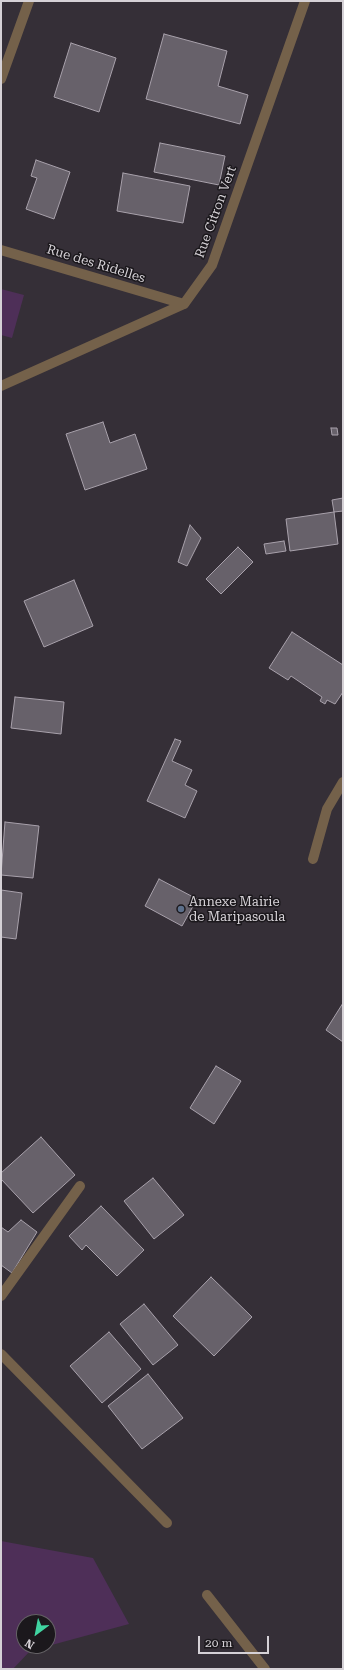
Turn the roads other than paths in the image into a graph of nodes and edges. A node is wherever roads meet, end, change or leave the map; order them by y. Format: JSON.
{"nodes":[{"id":1,"x":29,"y":1,"type":"edge"},
{"id":2,"x":305,"y":1,"type":"edge"},
{"id":3,"x":1,"y":79,"type":"edge"},
{"id":4,"x":1,"y":250,"type":"edge"},
{"id":5,"x":184,"y":304,"type":"junction"},
{"id":6,"x":1,"y":386,"type":"edge"},
{"id":7,"x":343,"y":782,"type":"edge"},
{"id":8,"x":313,"y":859,"type":"dead end"},
{"id":9,"x":80,"y":1186,"type":"dead end"},
{"id":10,"x":1,"y":1296,"type":"edge"},
{"id":11,"x":1,"y":1354,"type":"edge"},
{"id":12,"x":167,"y":1523,"type":"dead end"},
{"id":13,"x":207,"y":1595,"type":"dead end"},
{"id":14,"x":265,"y":1669,"type":"edge"}],
"edges":[{"from":1,"to":3,"type":"street"},
{"from":2,"to":5,"type":"street","name":"Rue Citron Vert"},
{"from":4,"to":5,"type":"street","name":"Rue des Ridelles"},
{"from":5,"to":6,"type":"street"},
{"from":7,"to":8,"type":"street"},
{"from":9,"to":10,"type":"street"},
{"from":11,"to":12,"type":"street"},
{"from":13,"to":14,"type":"street"}]}
